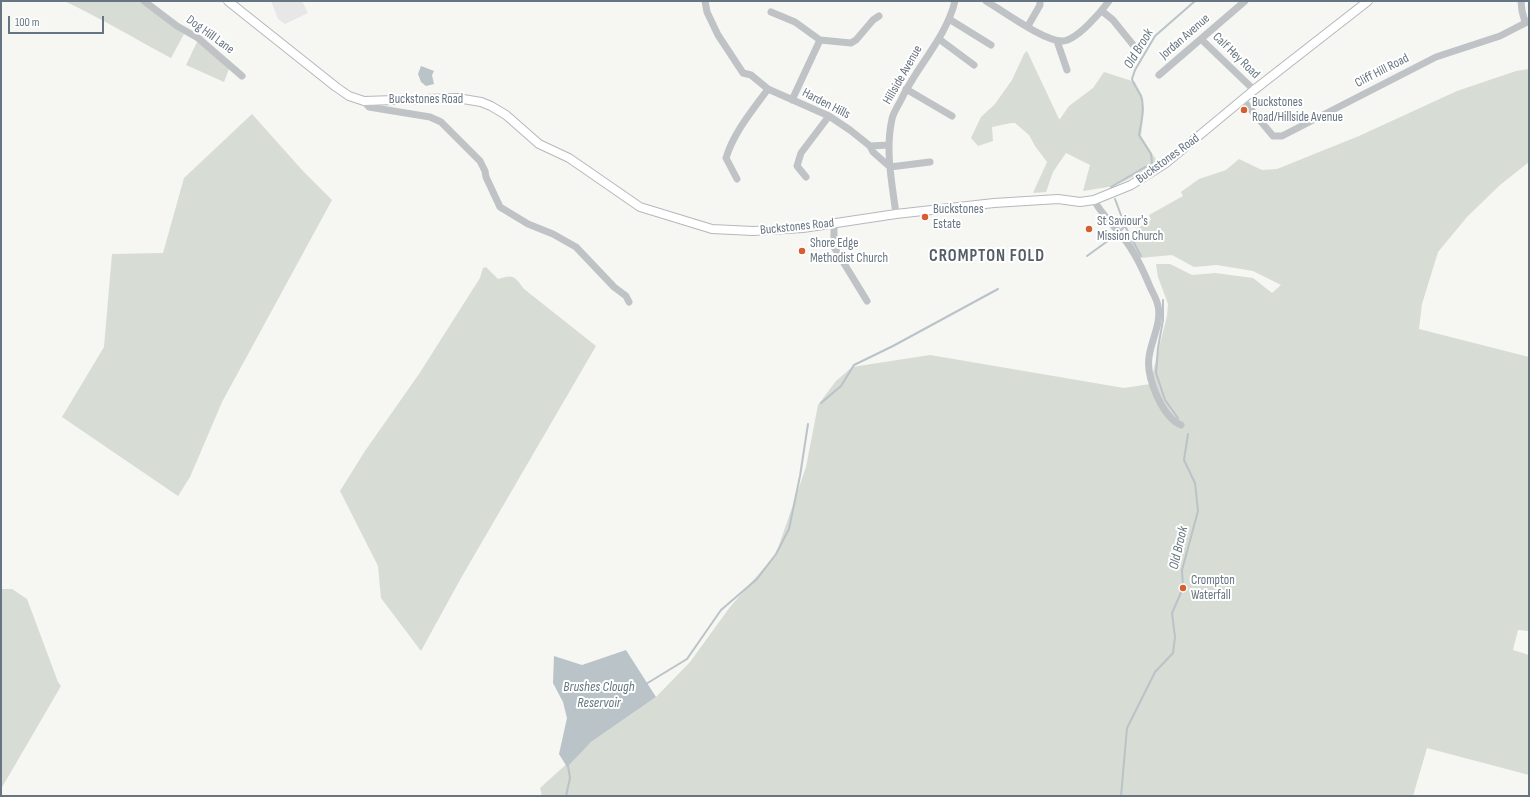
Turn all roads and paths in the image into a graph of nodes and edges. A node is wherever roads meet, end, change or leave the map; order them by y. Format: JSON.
{"nodes":[{"id":1,"x":144,"y":1,"type":"edge"},
{"id":2,"x":228,"y":1,"type":"edge"},
{"id":3,"x":705,"y":1,"type":"edge"},
{"id":4,"x":955,"y":1,"type":"edge"},
{"id":5,"x":986,"y":1,"type":"edge"},
{"id":6,"x":1040,"y":1,"type":"edge"},
{"id":7,"x":1110,"y":1,"type":"edge"},
{"id":8,"x":1245,"y":1,"type":"edge"},
{"id":9,"x":1368,"y":1,"type":"edge"},
{"id":10,"x":1521,"y":1,"type":"edge"},
{"id":11,"x":1102,"y":11,"type":"junction"},
{"id":12,"x":771,"y":12,"type":"dead end"},
{"id":13,"x":879,"y":16,"type":"dead end"},
{"id":14,"x":949,"y":19,"type":"junction"},
{"id":15,"x":1527,"y":21,"type":"edge"},
{"id":16,"x":1028,"y":26,"type":"junction"},
{"id":17,"x":939,"y":39,"type":"junction"},
{"id":18,"x":1201,"y":39,"type":"junction"},
{"id":19,"x":820,"y":40,"type":"junction"},
{"id":20,"x":1057,"y":41,"type":"junction"},
{"id":21,"x":991,"y":45,"type":"dead end"},
{"id":22,"x":1134,"y":46,"type":"dead end"},
{"id":23,"x":974,"y":65,"type":"dead end"},
{"id":24,"x":1067,"y":70,"type":"dead end"},
{"id":25,"x":1159,"y":75,"type":"dead end"},
{"id":26,"x":242,"y":76,"type":"dead end"},
{"id":27,"x":768,"y":89,"type":"junction"},
{"id":28,"x":906,"y":89,"type":"junction"},
{"id":29,"x":1254,"y":90,"type":"junction"},
{"id":30,"x":792,"y":100,"type":"junction"},
{"id":31,"x":1243,"y":100,"type":"junction"},
{"id":32,"x":364,"y":101,"type":"junction"},
{"id":33,"x":829,"y":116,"type":"junction"},
{"id":34,"x":952,"y":116,"type":"dead end"},
{"id":35,"x":889,"y":145,"type":"junction"},
{"id":36,"x":870,"y":146,"type":"junction"},
{"id":37,"x":930,"y":162,"type":"dead end"},
{"id":38,"x":890,"y":167,"type":"junction"},
{"id":39,"x":806,"y":177,"type":"dead end"},
{"id":40,"x":737,"y":179,"type":"dead end"},
{"id":41,"x":1094,"y":200,"type":"junction"},
{"id":42,"x":896,"y":214,"type":"junction"},
{"id":43,"x":834,"y":223,"type":"junction"},
{"id":44,"x":867,"y":301,"type":"dead end"},
{"id":45,"x":629,"y":302,"type":"dead end"},
{"id":46,"x":1181,"y":425,"type":"dead end"}],
"edges":[{"from":1,"to":26,"type":"street","name":"Dog Hill Lane"},
{"from":2,"to":32,"type":"main road","name":"Buckstones Road"},
{"from":3,"to":27,"type":"street","name":"Harden Hills"},
{"from":4,"to":14,"type":"street","name":"Hillside Avenue"},
{"from":5,"to":16,"type":"street"},
{"from":6,"to":16,"type":"street"},
{"from":7,"to":11,"type":"street"},
{"from":8,"to":18,"type":"street","name":"Jordan Avenue"},
{"from":9,"to":29,"type":"main road","name":"Buckstones Road"},
{"from":10,"to":15,"type":"street"},
{"from":11,"to":20,"type":"street"},
{"from":11,"to":22,"type":"street"},
{"from":12,"to":19,"type":"street"},
{"from":13,"to":19,"type":"street"},
{"from":14,"to":17,"type":"street","name":"Hillside Avenue"},
{"from":14,"to":21,"type":"street"},
{"from":15,"to":31,"type":"street","name":"Cliff Hill Road"},
{"from":16,"to":20,"type":"street"},
{"from":17,"to":23,"type":"street"},
{"from":17,"to":28,"type":"street","name":"Hillside Avenue"},
{"from":18,"to":25,"type":"street","name":"Jordan Avenue"},
{"from":18,"to":29,"type":"street","name":"Calf Hey Road"},
{"from":19,"to":30,"type":"street"},
{"from":20,"to":24,"type":"street"},
{"from":27,"to":30,"type":"street","name":"Harden Hills"},
{"from":27,"to":40,"type":"street"},
{"from":28,"to":34,"type":"street"},
{"from":28,"to":35,"type":"street","name":"Hillside Avenue"},
{"from":29,"to":31,"type":"main road","name":"Buckstones Road"},
{"from":30,"to":33,"type":"street","name":"Harden Hills"},
{"from":31,"to":41,"type":"main road","name":"Buckstones Road"},
{"from":32,"to":43,"type":"main road","name":"Buckstones Road"},
{"from":32,"to":45,"type":"street"},
{"from":33,"to":36,"type":"street","name":"Harden Hills"},
{"from":33,"to":39,"type":"street"},
{"from":35,"to":36,"type":"street"},
{"from":35,"to":38,"type":"street","name":"Hillside Avenue"},
{"from":36,"to":38,"type":"street","name":"Harden Hills"},
{"from":37,"to":38,"type":"street"},
{"from":38,"to":42,"type":"street","name":"Hillside Avenue"},
{"from":41,"to":42,"type":"main road","name":"Buckstones Road"},
{"from":41,"to":46,"type":"street"},
{"from":42,"to":43,"type":"main road","name":"Buckstones Road"},
{"from":43,"to":44,"type":"street"}]}
